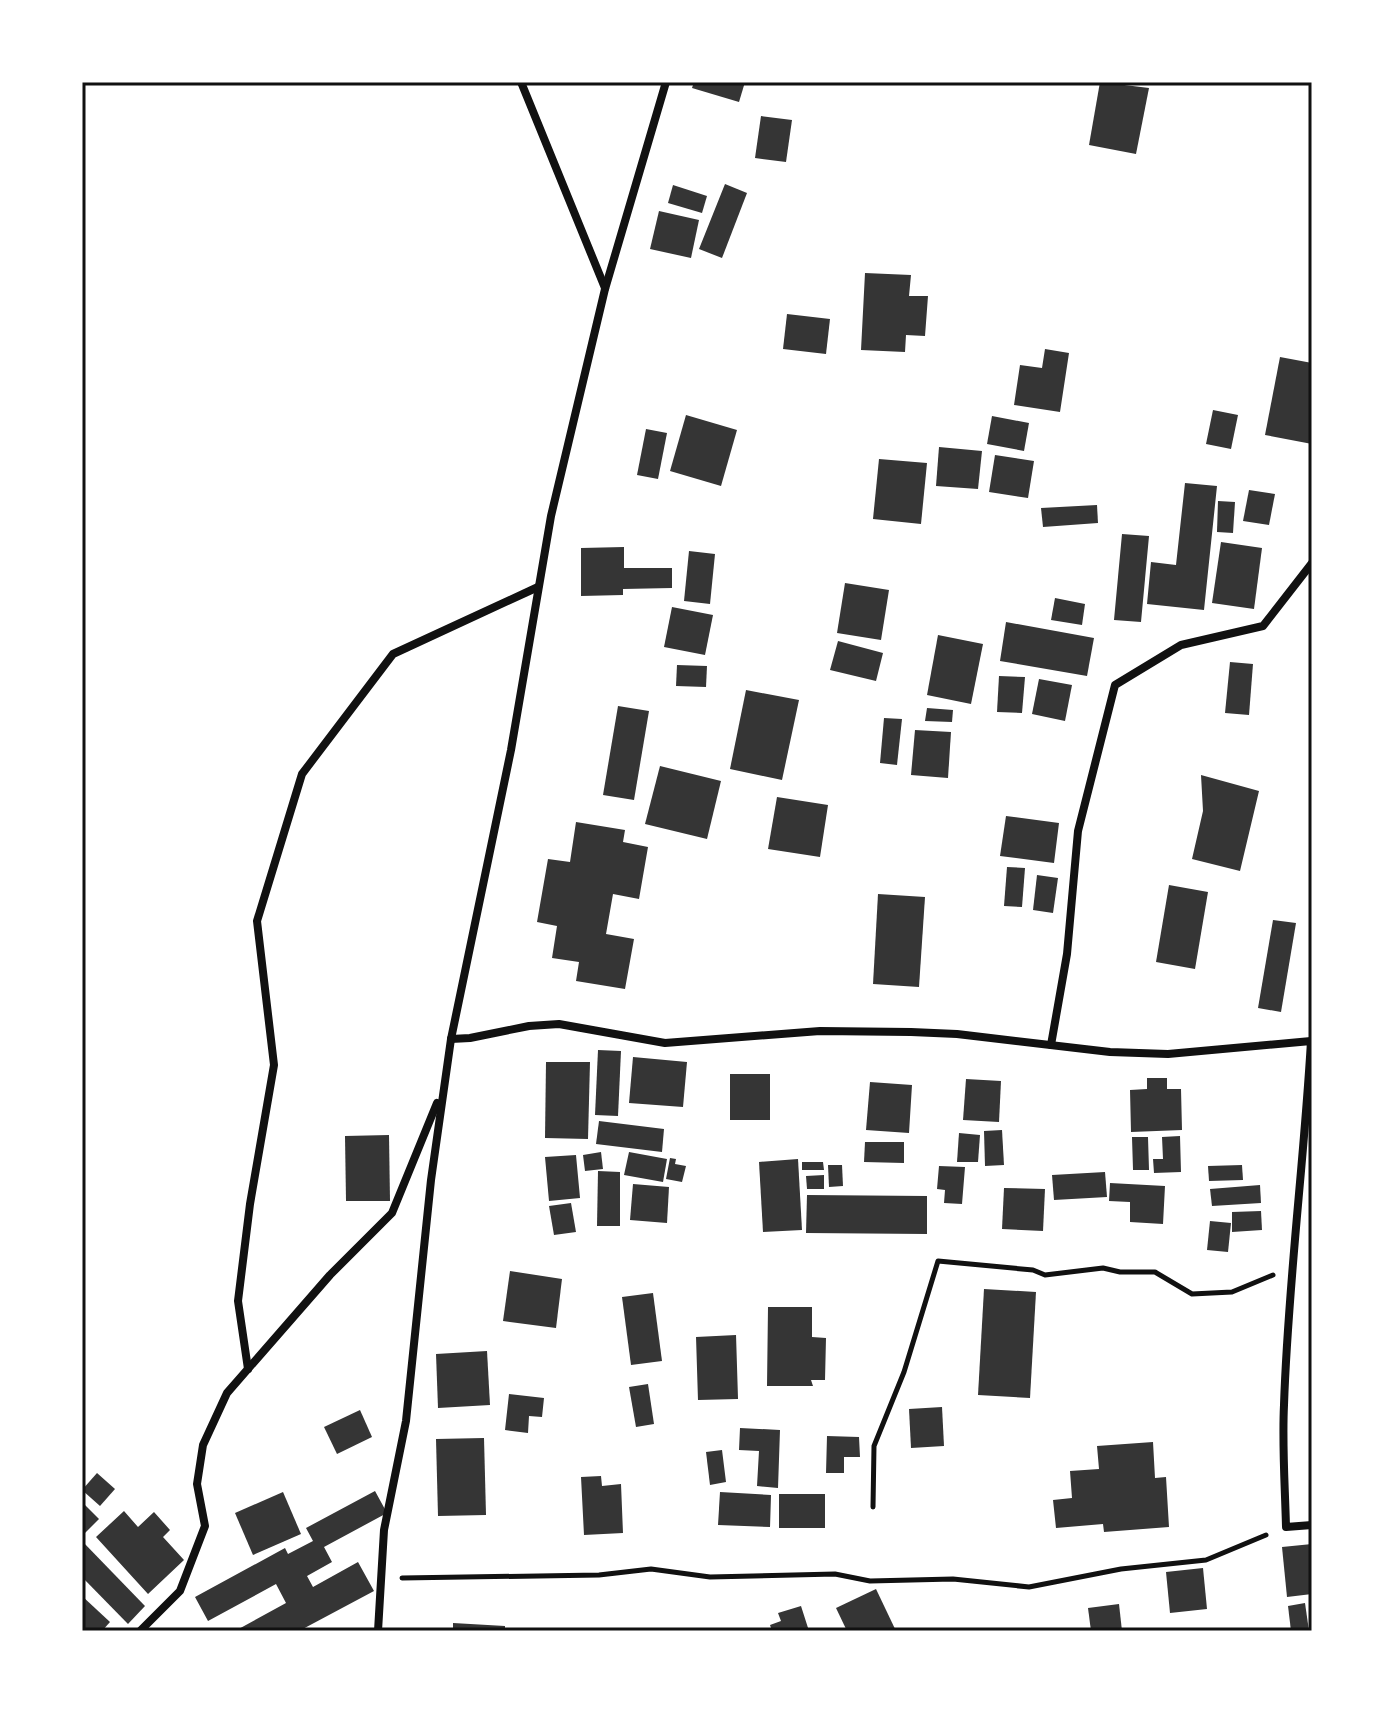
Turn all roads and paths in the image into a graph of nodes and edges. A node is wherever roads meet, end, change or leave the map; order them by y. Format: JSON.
{"nodes":[{"id":1,"x":521,"y":82,"type":"edge"},
{"id":2,"x":666,"y":82,"type":"edge"},
{"id":3,"x":605,"y":289,"type":"junction"},
{"id":4,"x":1312,"y":563,"type":"edge"},
{"id":5,"x":538,"y":587,"type":"junction"},
{"id":6,"x":451,"y":1039,"type":"junction"},
{"id":7,"x":1312,"y":1041,"type":"edge"},
{"id":8,"x":1051,"y":1045,"type":"junction"},
{"id":9,"x":442,"y":1091,"type":"junction"},
{"id":10,"x":1292,"y":1268,"type":"junction"},
{"id":11,"x":248,"y":1369,"type":"junction"},
{"id":12,"x":873,"y":1507,"type":"dead end"},
{"id":13,"x":1312,"y":1525,"type":"edge"},
{"id":14,"x":1286,"y":1527,"type":"junction"},
{"id":15,"x":381,"y":1578,"type":"junction"},
{"id":16,"x":140,"y":1631,"type":"edge"},
{"id":17,"x":378,"y":1631,"type":"edge"}],
"edges":[{"from":1,"to":3,"type":"street"},
{"from":2,"to":3,"type":"street"},
{"from":3,"to":5,"type":"street"},
{"from":4,"to":8,"type":"street"},
{"from":5,"to":6,"type":"street"},
{"from":5,"to":11,"type":"street"},
{"from":6,"to":8,"type":"street"},
{"from":6,"to":9,"type":"street"},
{"from":7,"to":8,"type":"street"},
{"from":7,"to":10,"type":"street"},
{"from":9,"to":11,"type":"street"},
{"from":9,"to":15,"type":"street"},
{"from":10,"to":12,"type":"path"},
{"from":10,"to":14,"type":"street"},
{"from":11,"to":16,"type":"street"},
{"from":13,"to":14,"type":"street"},
{"from":14,"to":15,"type":"path"},
{"from":15,"to":17,"type":"street"}]}
